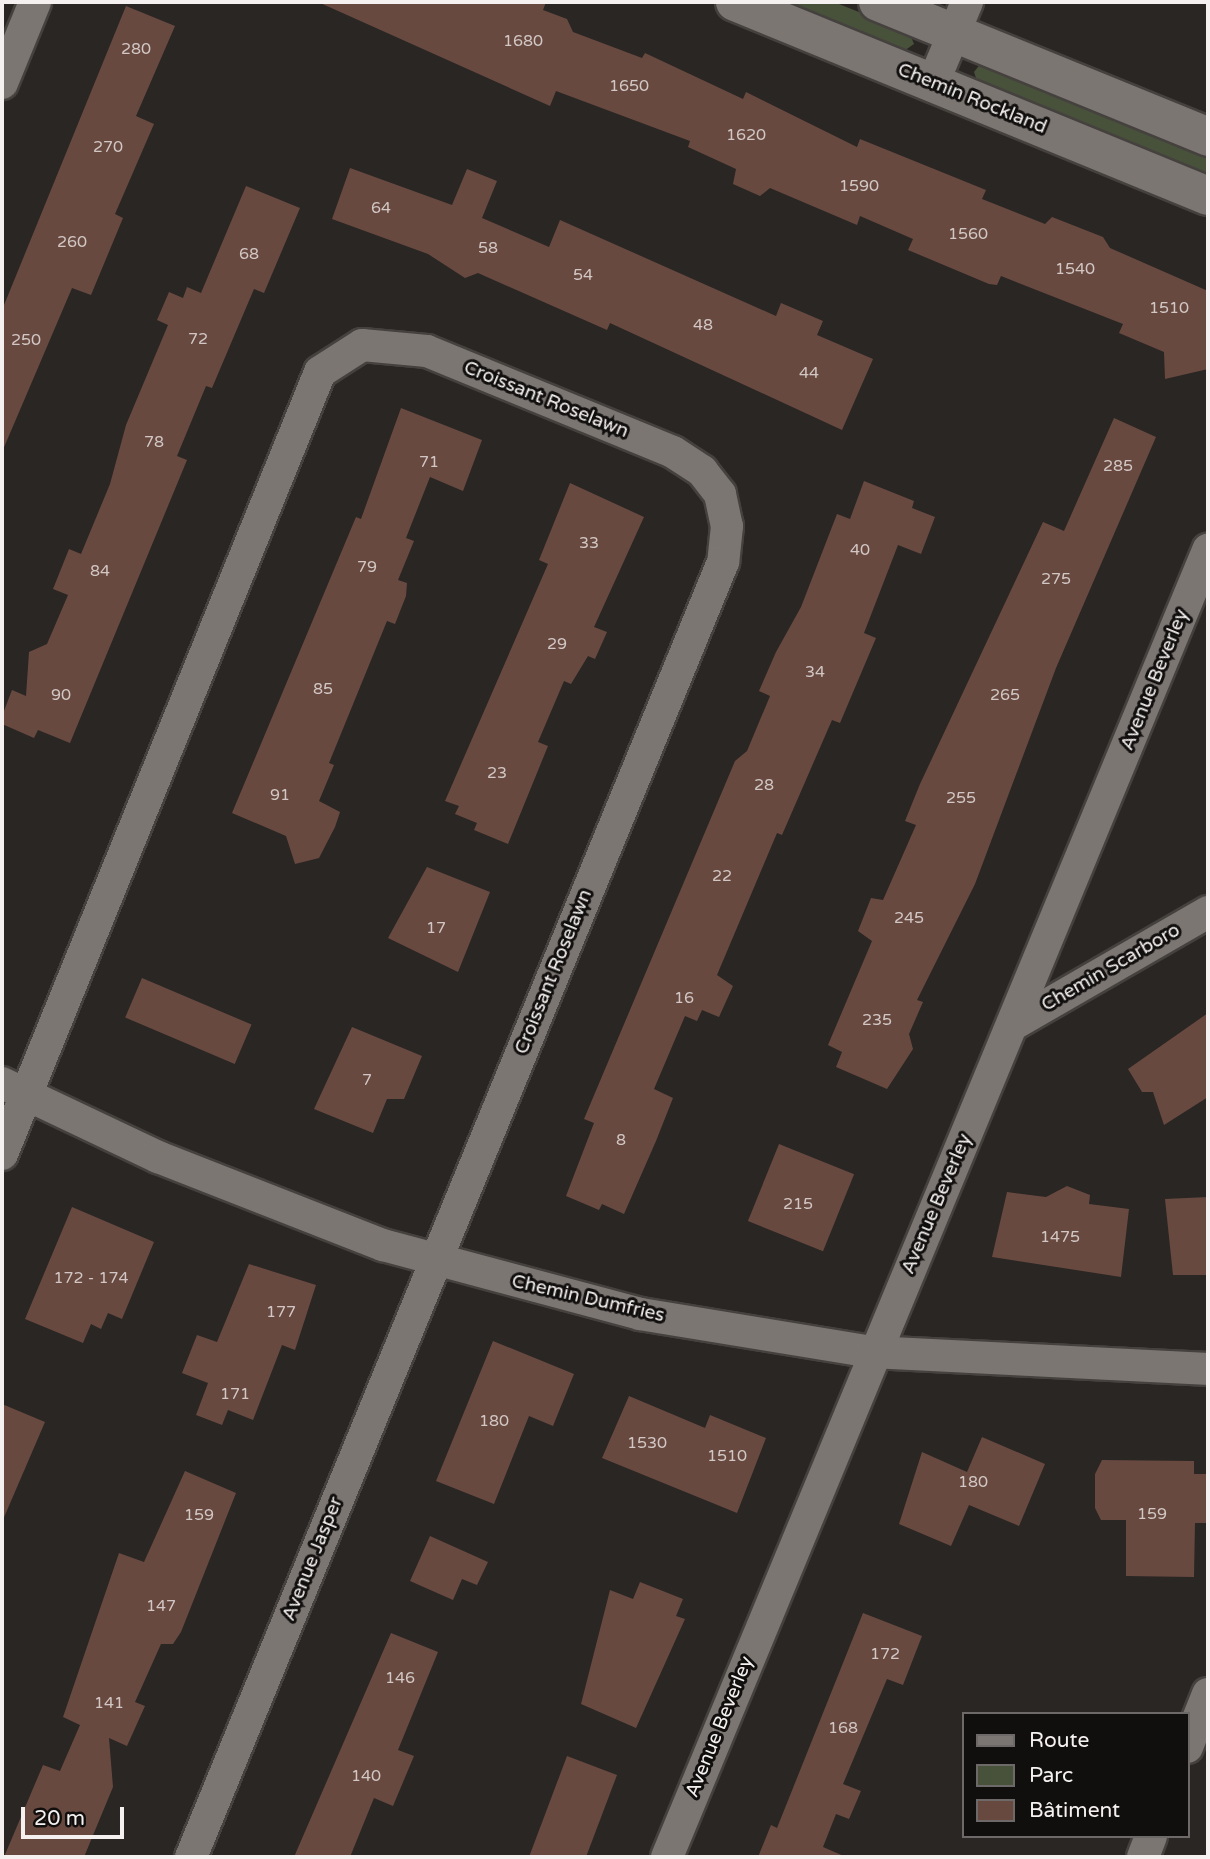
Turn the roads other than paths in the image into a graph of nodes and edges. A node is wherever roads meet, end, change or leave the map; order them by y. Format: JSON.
{"nodes":[{"id":1,"x":36,"y":2,"type":"edge"},
{"id":2,"x":735,"y":2,"type":"edge"},
{"id":3,"x":878,"y":2,"type":"edge"},
{"id":4,"x":960,"y":17,"type":"edge"},
{"id":5,"x":2,"y":83,"type":"edge"},
{"id":6,"x":933,"y":83,"type":"junction"},
{"id":7,"x":1208,"y":137,"type":"edge"},
{"id":8,"x":1208,"y":196,"type":"edge"},
{"id":9,"x":1208,"y":550,"type":"edge"},
{"id":10,"x":1208,"y":912,"type":"edge"},
{"id":11,"x":1014,"y":1024,"type":"junction"},
{"id":12,"x":14,"y":1090,"type":"edge"},
{"id":13,"x":2,"y":1154,"type":"edge"},
{"id":14,"x":435,"y":1262,"type":"junction"},
{"id":15,"x":873,"y":1352,"type":"junction"},
{"id":16,"x":1208,"y":1369,"type":"edge"},
{"id":17,"x":1208,"y":1694,"type":"edge"},
{"id":18,"x":1189,"y":1742,"type":"edge"},
{"id":19,"x":1150,"y":1838,"type":"edge"},
{"id":20,"x":191,"y":1857,"type":"edge"},
{"id":21,"x":667,"y":1857,"type":"edge"},
{"id":22,"x":1143,"y":1857,"type":"edge"}],
"edges":[{"from":1,"to":5,"type":"street"},
{"from":2,"to":6,"type":"street","name":"Chemin Rockland"},
{"from":3,"to":4,"type":"street"},
{"from":4,"to":6,"type":"street"},
{"from":4,"to":7,"type":"street"},
{"from":6,"to":8,"type":"street","name":"Chemin Rockland"},
{"from":9,"to":11,"type":"street","name":"Avenue Beverley"},
{"from":10,"to":11,"type":"street","name":"Chemin Scarboro"},
{"from":11,"to":15,"type":"street","name":"Avenue Beverley"},
{"from":12,"to":13,"type":"street","name":"Croissant Roselawn"},
{"from":12,"to":14,"type":"street","name":"Chemin Dumfries"},
{"from":12,"to":14,"type":"street","name":"Croissant Roselawn"},
{"from":14,"to":15,"type":"street","name":"Chemin Dumfries"},
{"from":14,"to":20,"type":"street","name":"Avenue Jasper"},
{"from":15,"to":16,"type":"street","name":"Chemin Dumfries"},
{"from":15,"to":21,"type":"street","name":"Avenue Beverley"},
{"from":17,"to":18,"type":"street"},
{"from":19,"to":22,"type":"street"}]}
